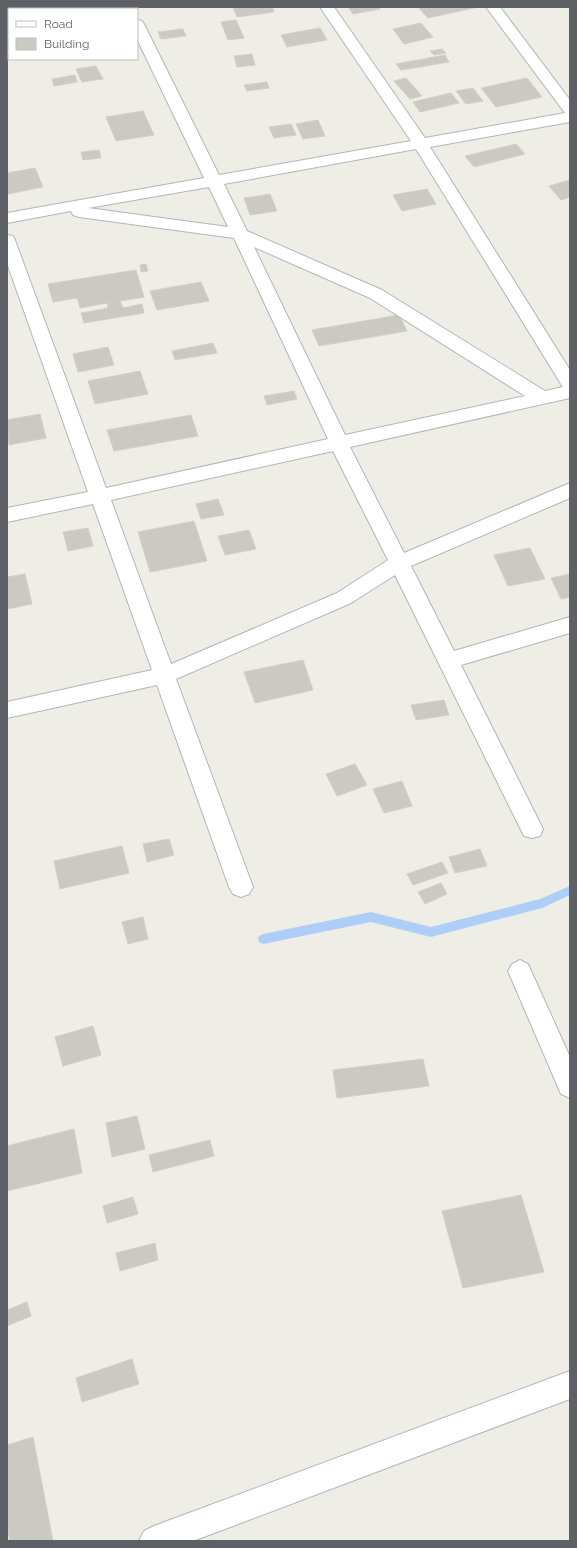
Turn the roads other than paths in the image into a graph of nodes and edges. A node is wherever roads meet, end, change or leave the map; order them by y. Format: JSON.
{"nodes":[{"id":1,"x":327,"y":7,"type":"edge"},
{"id":2,"x":493,"y":7,"type":"edge"},
{"id":3,"x":138,"y":26,"type":"edge"},
{"id":4,"x":570,"y":110,"type":"edge"},
{"id":5,"x":570,"y":117,"type":"edge"},
{"id":6,"x":421,"y":144,"type":"junction"},
{"id":7,"x":214,"y":181,"type":"junction"},
{"id":8,"x":59,"y":209,"type":"junction"},
{"id":9,"x":7,"y":218,"type":"edge"},
{"id":10,"x":240,"y":234,"type":"junction"},
{"id":11,"x":7,"y":240,"type":"edge"},
{"id":12,"x":570,"y":384,"type":"edge"},
{"id":13,"x":570,"y":392,"type":"edge"},
{"id":14,"x":542,"y":398,"type":"junction"},
{"id":15,"x":339,"y":443,"type":"junction"},
{"id":16,"x":570,"y":490,"type":"edge"},
{"id":17,"x":100,"y":496,"type":"junction"},
{"id":18,"x":7,"y":515,"type":"edge"},
{"id":19,"x":399,"y":563,"type":"junction"},
{"id":20,"x":570,"y":624,"type":"edge"},
{"id":21,"x":448,"y":661,"type":"junction"},
{"id":22,"x":165,"y":675,"type":"junction"},
{"id":23,"x":7,"y":710,"type":"edge"},
{"id":24,"x":532,"y":829,"type":"dead end"},
{"id":25,"x":241,"y":887,"type":"dead end"},
{"id":26,"x":520,"y":971,"type":"dead end"},
{"id":27,"x":570,"y":1086,"type":"edge"},
{"id":28,"x":570,"y":1385,"type":"edge"},
{"id":29,"x":154,"y":1541,"type":"edge"}],
"edges":[{"from":1,"to":6,"type":"street"},
{"from":2,"to":4,"type":"street"},
{"from":3,"to":7,"type":"street"},
{"from":5,"to":6,"type":"street"},
{"from":6,"to":7,"type":"street"},
{"from":6,"to":12,"type":"street"},
{"from":7,"to":8,"type":"street"},
{"from":7,"to":10,"type":"street"},
{"from":8,"to":9,"type":"street"},
{"from":8,"to":10,"type":"street"},
{"from":10,"to":14,"type":"street"},
{"from":10,"to":15,"type":"street"},
{"from":11,"to":17,"type":"street"},
{"from":13,"to":14,"type":"street"},
{"from":14,"to":15,"type":"street"},
{"from":15,"to":17,"type":"street"},
{"from":15,"to":19,"type":"street"},
{"from":16,"to":19,"type":"street"},
{"from":17,"to":18,"type":"street"},
{"from":17,"to":22,"type":"street"},
{"from":19,"to":21,"type":"street"},
{"from":19,"to":22,"type":"street"},
{"from":20,"to":21,"type":"street"},
{"from":21,"to":24,"type":"street"},
{"from":22,"to":23,"type":"street"},
{"from":22,"to":25,"type":"street"},
{"from":26,"to":27,"type":"street"},
{"from":28,"to":29,"type":"street"}]}
